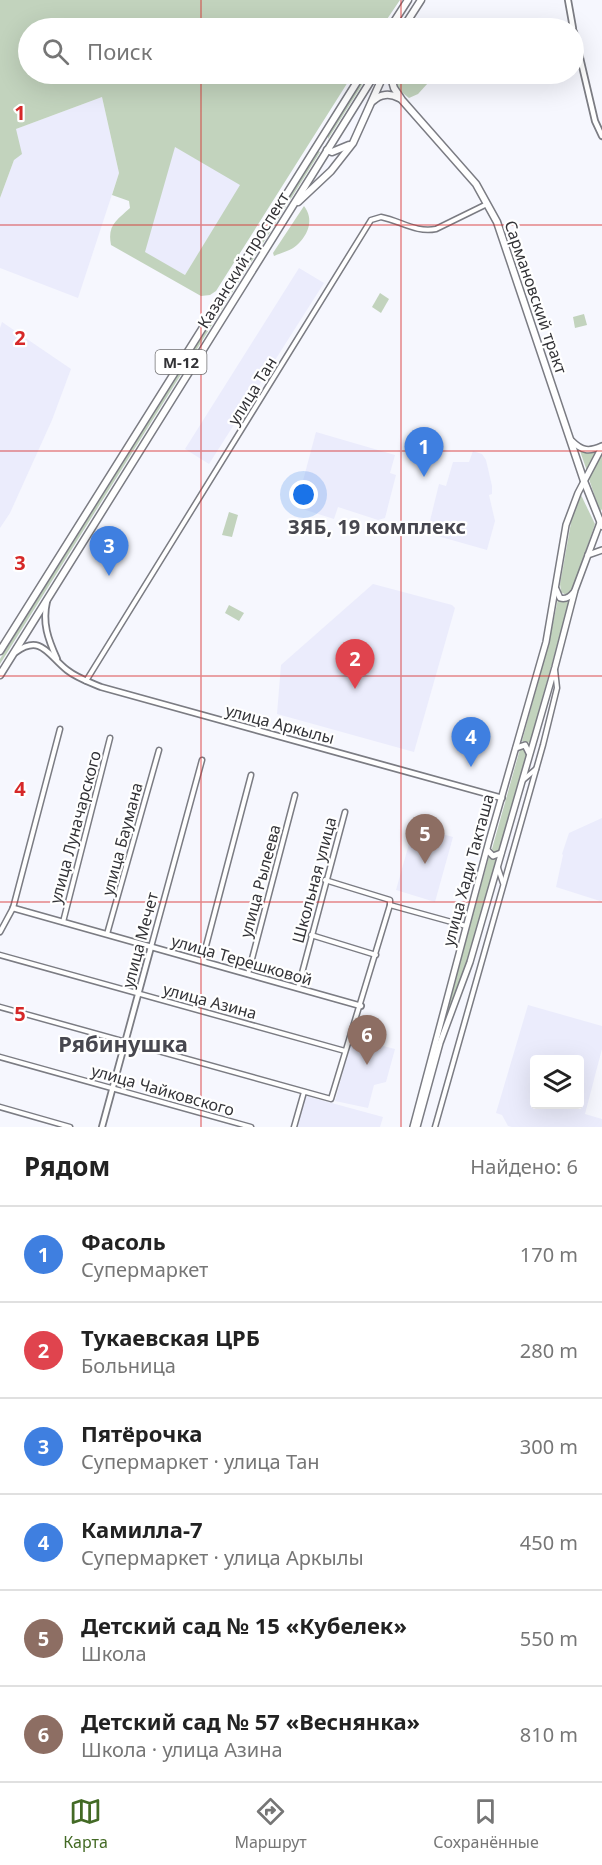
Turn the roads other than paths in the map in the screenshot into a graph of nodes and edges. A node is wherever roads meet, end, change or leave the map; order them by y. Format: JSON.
{"nodes":[{"id":1,"x":408,"y":0,"type":"edge"},
{"id":2,"x":421,"y":0,"type":"edge"},
{"id":3,"x":568,"y":0,"type":"edge"},
{"id":4,"x":396,"y":18,"type":"edge"},
{"id":5,"x":410,"y":18,"type":"edge"},
{"id":6,"x":571,"y":18,"type":"edge"},
{"id":7,"x":584,"y":76,"type":"edge"},
{"id":8,"x":356,"y":84,"type":"edge"},
{"id":9,"x":369,"y":84,"type":"edge"},
{"id":10,"x":379,"y":84,"type":"edge"},
{"id":11,"x":393,"y":84,"type":"edge"},
{"id":12,"x":402,"y":100,"type":"junction"},
{"id":13,"x":368,"y":109,"type":"junction"},
{"id":14,"x":330,"y":125,"type":"junction"},
{"id":15,"x":602,"y":135,"type":"edge"},
{"id":16,"x":353,"y":143,"type":"junction"},
{"id":17,"x":327,"y":150,"type":"junction"},
{"id":18,"x":488,"y":203,"type":"junction"},
{"id":19,"x":291,"y":208,"type":"junction"},
{"id":20,"x":571,"y":440,"type":"junction"},
{"id":21,"x":602,"y":447,"type":"edge"},
{"id":22,"x":584,"y":481,"type":"junction"},
{"id":23,"x":601,"y":522,"type":"edge"},
{"id":24,"x":602,"y":550,"type":"edge"},
{"id":25,"x":587,"y":556,"type":"junction"},
{"id":26,"x":555,"y":587,"type":"junction"},
{"id":27,"x":575,"y":591,"type":"junction"},
{"id":28,"x":49,"y":596,"type":"junction"},
{"id":29,"x":0,"y":651,"type":"edge"},
{"id":30,"x":14,"y":654,"type":"junction"},
{"id":31,"x":58,"y":662,"type":"junction"},
{"id":32,"x":555,"y":667,"type":"junction"},
{"id":33,"x":0,"y":675,"type":"edge"},
{"id":34,"x":86,"y":681,"type":"junction"},
{"id":35,"x":60,"y":729,"type":"dead end"},
{"id":36,"x":110,"y":738,"type":"dead end"},
{"id":37,"x":516,"y":748,"type":"junction"},
{"id":38,"x":159,"y":750,"type":"dead end"},
{"id":39,"x":530,"y":754,"type":"junction"},
{"id":40,"x":202,"y":760,"type":"dead end"},
{"id":41,"x":536,"y":769,"type":"junction"},
{"id":42,"x":250,"y":775,"type":"dead end"},
{"id":43,"x":522,"y":780,"type":"junction"},
{"id":44,"x":295,"y":795,"type":"dead end"},
{"id":45,"x":502,"y":798,"type":"junction"},
{"id":46,"x":345,"y":812,"type":"dead end"},
{"id":47,"x":487,"y":850,"type":"junction"},
{"id":48,"x":501,"y":853,"type":"junction"},
{"id":49,"x":498,"y":866,"type":"junction"},
{"id":50,"x":325,"y":880,"type":"junction"},
{"id":51,"x":503,"y":884,"type":"junction"},
{"id":52,"x":390,"y":902,"type":"junction"},
{"id":53,"x":13,"y":908,"type":"junction"},
{"id":54,"x":63,"y":922,"type":"junction"},
{"id":55,"x":466,"y":926,"type":"junction"},
{"id":56,"x":0,"y":932,"type":"edge"},
{"id":57,"x":108,"y":934,"type":"junction"},
{"id":58,"x":311,"y":934,"type":"junction"},
{"id":59,"x":151,"y":946,"type":"junction"},
{"id":60,"x":0,"y":955,"type":"edge"},
{"id":61,"x":376,"y":955,"type":"junction"},
{"id":62,"x":202,"y":961,"type":"junction"},
{"id":63,"x":248,"y":974,"type":"junction"},
{"id":64,"x":298,"y":988,"type":"junction"},
{"id":65,"x":139,"y":994,"type":"junction"},
{"id":66,"x":361,"y":1006,"type":"junction"},
{"id":67,"x":0,"y":1007,"type":"edge"},
{"id":68,"x":126,"y":1041,"type":"junction"},
{"id":69,"x":345,"y":1051,"type":"junction"},
{"id":70,"x":0,"y":1057,"type":"edge"},
{"id":71,"x":113,"y":1088,"type":"junction"},
{"id":72,"x":304,"y":1092,"type":"junction"},
{"id":73,"x":0,"y":1107,"type":"edge"},
{"id":74,"x":70,"y":1127,"type":"edge"},
{"id":75,"x":102,"y":1127,"type":"edge"},
{"id":76,"x":251,"y":1127,"type":"edge"},
{"id":77,"x":294,"y":1127,"type":"edge"},
{"id":78,"x":415,"y":1127,"type":"edge"},
{"id":79,"x":435,"y":1127,"type":"edge"}],
"edges":[{"from":1,"to":4,"type":"main road"},
{"from":2,"to":5,"type":"main road"},
{"from":3,"to":6,"type":"street"},
{"from":7,"to":15,"type":"street"},
{"from":8,"to":14,"type":"main road","name":"Казанский проспект","number":"М-12"},
{"from":9,"to":17,"type":"main road","name":"Казанский проспект","number":"М-12"},
{"from":10,"to":13,"type":"main road"},
{"from":11,"to":12,"type":"main road","name":"Сармановский тракт"},
{"from":12,"to":13,"type":"main road"},
{"from":12,"to":18,"type":"main road","name":"Сармановский тракт"},
{"from":13,"to":16,"type":"main road"},
{"from":14,"to":17,"type":"main road"},
{"from":14,"to":29,"type":"main road","name":"Казанский проспект","number":"М-12"},
{"from":16,"to":17,"type":"main road"},
{"from":16,"to":19,"type":"main road"},
{"from":17,"to":19,"type":"main road","name":"Казанский проспект","number":"М-12"},
{"from":18,"to":20,"type":"main road","name":"Сармановский тракт"},
{"from":18,"to":34,"type":"street","name":"улица Тан"},
{"from":19,"to":28,"type":"main road","name":"Казанский проспект","number":"М-12"},
{"from":20,"to":21,"type":"main road"},
{"from":20,"to":22,"type":"main road","name":"Сармановский тракт"},
{"from":21,"to":22,"type":"main road","name":"улица Хади Такташа"},
{"from":22,"to":23,"type":"main road","name":"Сармановский тракт"},
{"from":22,"to":26,"type":"main road","name":"улица Хади Такташа"},
{"from":23,"to":25,"type":"main road","name":"улица Хади Такташа"},
{"from":24,"to":25,"type":"main road"},
{"from":25,"to":27,"type":"main road","name":"улица Хади Такташа"},
{"from":26,"to":27,"type":"main road"},
{"from":26,"to":37,"type":"main road","name":"улица Хади Такташа"},
{"from":27,"to":32,"type":"main road","name":"улица Хади Такташа"},
{"from":28,"to":30,"type":"main road","name":"Казанский проспект","number":"М-12"},
{"from":28,"to":31,"type":"street"},
{"from":30,"to":31,"type":"street","name":"улица Аркылы"},
{"from":30,"to":33,"type":"main road","name":"Казанский проспект","number":"М-12"},
{"from":31,"to":34,"type":"street","name":"улица Аркылы"},
{"from":32,"to":39,"type":"main road","name":"улица Хади Такташа"},
{"from":32,"to":41,"type":"street"},
{"from":34,"to":45,"type":"street","name":"улица Аркылы"},
{"from":35,"to":53,"type":"street"},
{"from":36,"to":54,"type":"street","name":"улица Луначарского"},
{"from":37,"to":39,"type":"main road"},
{"from":37,"to":45,"type":"main road","name":"улица Хади Такташа"},
{"from":38,"to":57,"type":"street","name":"улица Баумана"},
{"from":39,"to":43,"type":"main road","name":"улица Хади Такташа"},
{"from":40,"to":59,"type":"street","name":"улица Мечет"},
{"from":41,"to":43,"type":"street"},
{"from":41,"to":51,"type":"street"},
{"from":42,"to":62,"type":"street"},
{"from":43,"to":48,"type":"main road","name":"улица Хади Такташа"},
{"from":44,"to":63,"type":"street","name":"улица Рылеева"},
{"from":45,"to":47,"type":"main road","name":"улица Хади Такташа"},
{"from":46,"to":50,"type":"street","name":"Школьная улица"},
{"from":47,"to":48,"type":"main road"},
{"from":47,"to":55,"type":"main road","name":"улица Хади Такташа"},
{"from":48,"to":49,"type":"main road","name":"улица Хади Такташа"},
{"from":49,"to":51,"type":"street"},
{"from":49,"to":78,"type":"main road","name":"улица Хади Такташа"},
{"from":50,"to":52,"type":"street"},
{"from":50,"to":58,"type":"street","name":"Школьная улица"},
{"from":51,"to":79,"type":"street"},
{"from":52,"to":55,"type":"street"},
{"from":52,"to":61,"type":"street"},
{"from":53,"to":54,"type":"street","name":"улица Терешковой"},
{"from":53,"to":56,"type":"street"},
{"from":54,"to":57,"type":"street","name":"улица Терешковой"},
{"from":55,"to":78,"type":"main road","name":"улица Хади Такташа"},
{"from":57,"to":59,"type":"street","name":"улица Терешковой"},
{"from":58,"to":61,"type":"street"},
{"from":58,"to":64,"type":"street","name":"Школьная улица"},
{"from":59,"to":62,"type":"street","name":"улица Терешковой"},
{"from":59,"to":65,"type":"street","name":"улица Мечет"},
{"from":60,"to":65,"type":"street","name":"улица Азина"},
{"from":61,"to":66,"type":"street"},
{"from":62,"to":63,"type":"street","name":"улица Терешковой"},
{"from":63,"to":64,"type":"street","name":"улица Терешковой"},
{"from":64,"to":66,"type":"street","name":"улица Терешковой"},
{"from":65,"to":68,"type":"street","name":"улица Мечет"},
{"from":65,"to":69,"type":"street","name":"улица Азина"},
{"from":66,"to":69,"type":"street"},
{"from":67,"to":68,"type":"street"},
{"from":68,"to":71,"type":"street","name":"улица Мечет"},
{"from":68,"to":72,"type":"street"},
{"from":69,"to":72,"type":"street"},
{"from":70,"to":71,"type":"street","name":"улица Чайковского"},
{"from":71,"to":75,"type":"street","name":"улица Мечет"},
{"from":71,"to":76,"type":"street","name":"улица Чайковского"},
{"from":72,"to":77,"type":"street"},
{"from":73,"to":74,"type":"street"}]}
